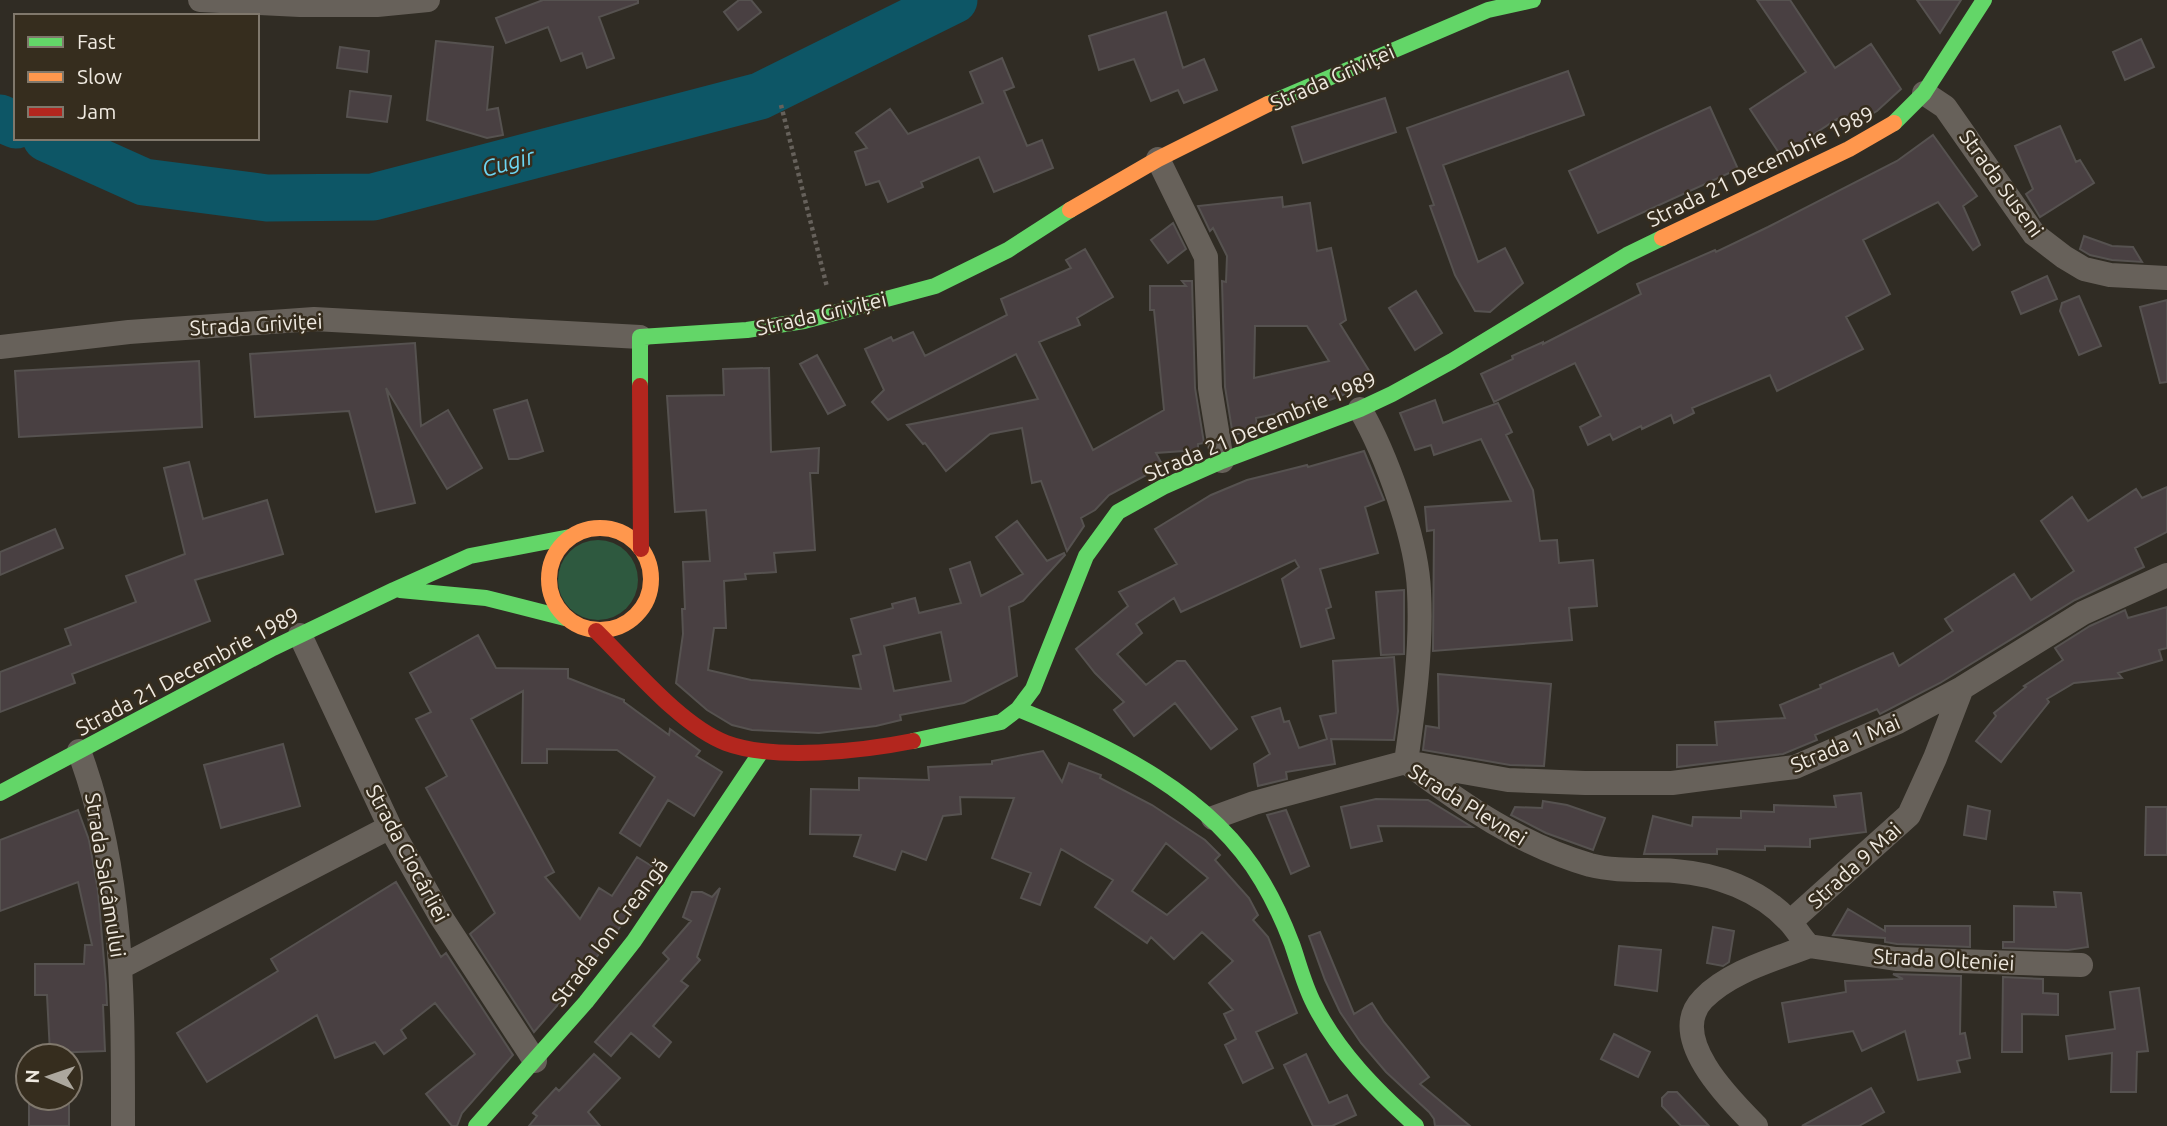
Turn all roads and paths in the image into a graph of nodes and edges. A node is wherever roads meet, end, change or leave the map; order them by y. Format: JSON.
{"nodes":[{"id":1,"x":200,"y":0,"type":"edge"},
{"id":2,"x":428,"y":0,"type":"edge"},
{"id":3,"x":1533,"y":0,"type":"edge"},
{"id":4,"x":1984,"y":0,"type":"edge"},
{"id":5,"x":1924,"y":93,"type":"junction"},
{"id":6,"x":781,"y":105,"type":"dead end"},
{"id":7,"x":1158,"y":159,"type":"junction"},
{"id":8,"x":2167,"y":278,"type":"edge"},
{"id":9,"x":835,"y":313,"type":"junction"},
{"id":10,"x":640,"y":338,"type":"junction"},
{"id":11,"x":0,"y":347,"type":"edge"},
{"id":12,"x":1360,"y":409,"type":"junction"},
{"id":13,"x":1222,"y":461,"type":"junction"},
{"id":14,"x":640,"y":475,"type":"junction"},
{"id":15,"x":621,"y":500,"type":"dead end"},
{"id":16,"x":608,"y":515,"type":"dead end"},
{"id":17,"x":595,"y":528,"type":"junction"},
{"id":18,"x":570,"y":537,"type":"junction"},
{"id":19,"x":642,"y":549,"type":"junction"},
{"id":20,"x":2167,"y":575,"type":"edge"},
{"id":21,"x":394,"y":590,"type":"junction"},
{"id":22,"x":565,"y":618,"type":"junction"},
{"id":23,"x":596,"y":631,"type":"junction"},
{"id":24,"x":300,"y":635,"type":"junction"},
{"id":25,"x":1962,"y":688,"type":"junction"},
{"id":26,"x":1018,"y":709,"type":"junction"},
{"id":27,"x":79,"y":751,"type":"junction"},
{"id":28,"x":761,"y":752,"type":"junction"},
{"id":29,"x":1406,"y":762,"type":"junction"},
{"id":30,"x":0,"y":793,"type":"edge"},
{"id":31,"x":1213,"y":818,"type":"junction"},
{"id":32,"x":390,"y":827,"type":"junction"},
{"id":33,"x":1790,"y":922,"type":"junction"},
{"id":34,"x":1809,"y":946,"type":"junction"},
{"id":35,"x":2081,"y":965,"type":"dead end"},
{"id":36,"x":121,"y":967,"type":"junction"},
{"id":37,"x":535,"y":1061,"type":"junction"},
{"id":38,"x":123,"y":1126,"type":"edge"},
{"id":39,"x":476,"y":1126,"type":"edge"},
{"id":40,"x":1416,"y":1126,"type":"edge"},
{"id":41,"x":1756,"y":1126,"type":"edge"}],
"edges":[{"from":1,"to":2,"type":"street"},
{"from":3,"to":7,"type":"main road","name":"Strada Griviței"},
{"from":4,"to":5,"type":"main road","name":"Strada 21 Decembrie 1989"},
{"from":5,"to":8,"type":"street","name":"Strada Suseni"},
{"from":5,"to":12,"type":"main road","name":"Strada 21 Decembrie 1989"},
{"from":6,"to":9,"type":"path"},
{"from":7,"to":9,"type":"main road","name":"Strada Griviței"},
{"from":7,"to":13,"type":"street"},
{"from":9,"to":10,"type":"main road","name":"Strada Griviței"},
{"from":10,"to":11,"type":"street","name":"Strada Griviței"},
{"from":10,"to":14,"type":"main road"},
{"from":12,"to":13,"type":"main road","name":"Strada 21 Decembrie 1989"},
{"from":12,"to":29,"type":"street"},
{"from":13,"to":26,"type":"main road","name":"Strada 21 Decembrie 1989"},
{"from":14,"to":15,"type":"main road"},
{"from":14,"to":19,"type":"main road"},
{"from":16,"to":17,"type":"main road"},
{"from":17,"to":18,"type":"main road"},
{"from":17,"to":19,"type":"main road"},
{"from":18,"to":21,"type":"main road","name":"Strada 21 Decembrie 1989"},
{"from":18,"to":22,"type":"main road"},
{"from":19,"to":23,"type":"main road"},
{"from":20,"to":25,"type":"street","name":"Strada 1 Mai"},
{"from":21,"to":22,"type":"main road"},
{"from":21,"to":24,"type":"main road","name":"Strada 21 Decembrie 1989"},
{"from":22,"to":23,"type":"main road"},
{"from":23,"to":28,"type":"main road"},
{"from":24,"to":27,"type":"main road","name":"Strada 21 Decembrie 1989"},
{"from":24,"to":32,"type":"street","name":"Strada Ciocârliei"},
{"from":25,"to":29,"type":"street","name":"Strada 1 Mai"},
{"from":25,"to":33,"type":"street","name":"Strada 9 Mai"},
{"from":26,"to":28,"type":"main road"},
{"from":26,"to":31,"type":"main road"},
{"from":27,"to":30,"type":"main road","name":"Strada 21 Decembrie 1989"},
{"from":27,"to":36,"type":"street","name":"Strada Salcâmului"},
{"from":28,"to":37,"type":"main road","name":"Strada Ion Creangă"},
{"from":29,"to":31,"type":"street","name":"Strada Plevnei"},
{"from":29,"to":33,"type":"street","name":"Strada Plevnei"},
{"from":31,"to":40,"type":"main road"},
{"from":32,"to":36,"type":"street"},
{"from":32,"to":37,"type":"street","name":"Strada Ciocârliei"},
{"from":33,"to":34,"type":"street","name":"Strada Plevnei"},
{"from":34,"to":35,"type":"street","name":"Strada Olteniei"},
{"from":34,"to":41,"type":"street"},
{"from":36,"to":38,"type":"street","name":"Strada Salcâmului"},
{"from":37,"to":39,"type":"main road","name":"Strada Ion Creangă"}]}
